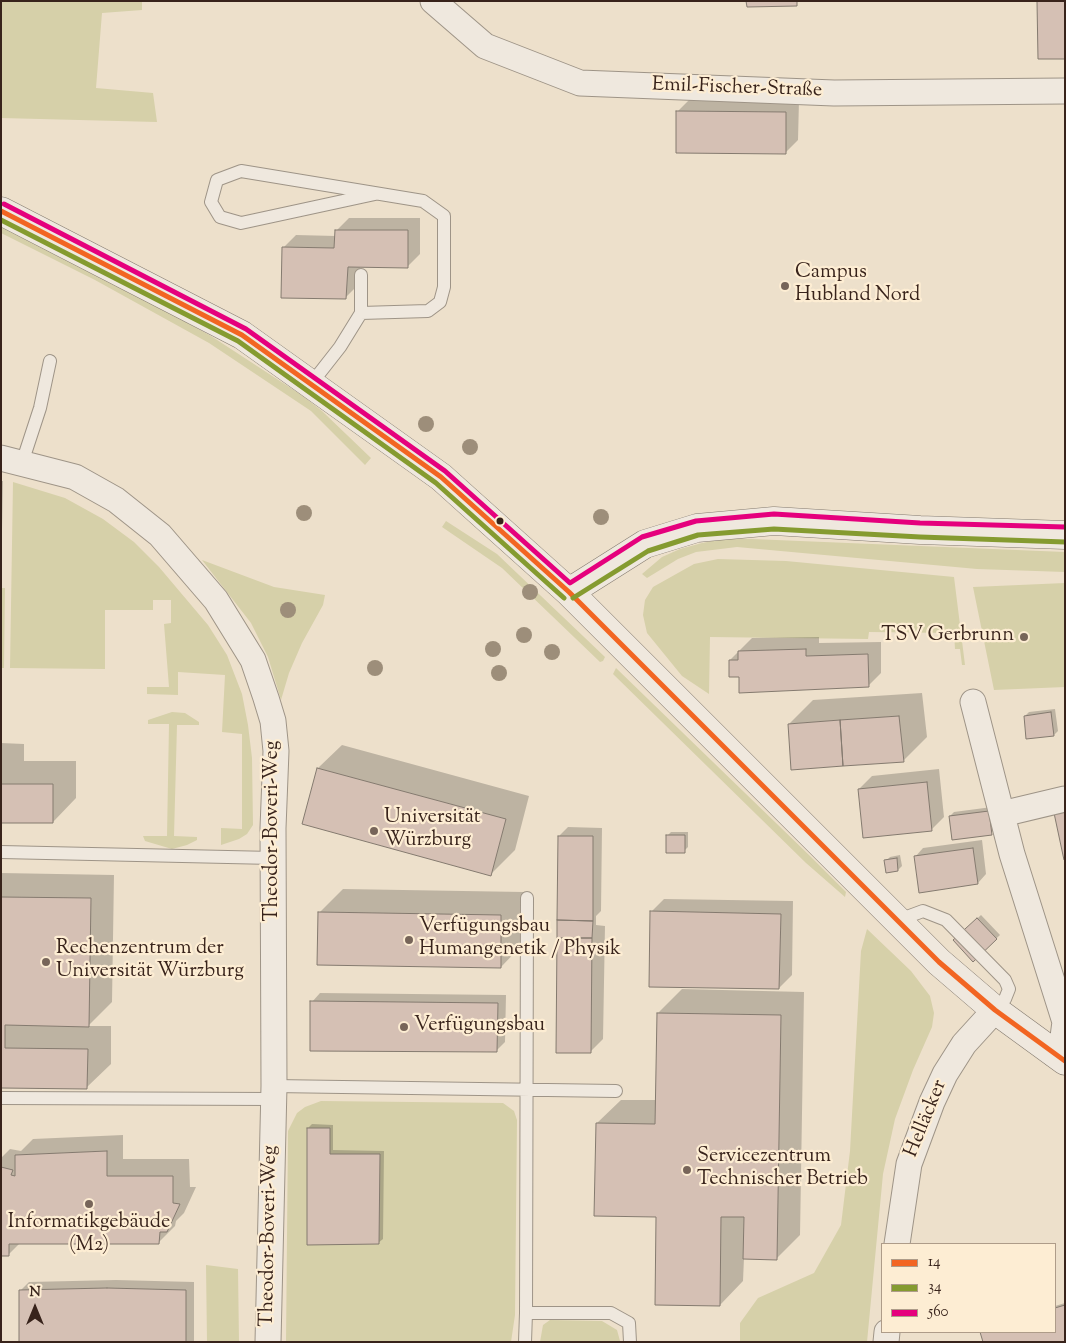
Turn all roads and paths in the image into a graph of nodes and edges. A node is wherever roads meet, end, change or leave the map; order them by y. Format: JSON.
{"nodes":[{"id":1,"x":433,"y":1,"type":"edge"},
{"id":2,"x":1065,"y":91,"type":"edge"},
{"id":3,"x":375,"y":194,"type":"junction"},
{"id":4,"x":1,"y":211,"type":"edge"},
{"id":5,"x":361,"y":275,"type":"dead end"},
{"id":6,"x":361,"y":313,"type":"junction"},
{"id":7,"x":50,"y":361,"type":"dead end"},
{"id":8,"x":311,"y":384,"type":"junction"},
{"id":9,"x":12,"y":460,"type":"edge"},
{"id":10,"x":1065,"y":535,"type":"edge"},
{"id":11,"x":569,"y":592,"type":"junction"},
{"id":12,"x":973,"y":702,"type":"dead end"},
{"id":13,"x":1065,"y":799,"type":"edge"},
{"id":14,"x":1002,"y":814,"type":"junction"},
{"id":15,"x":1,"y":852,"type":"edge"},
{"id":16,"x":273,"y":858,"type":"junction"},
{"id":17,"x":527,"y":898,"type":"dead end"},
{"id":18,"x":896,"y":921,"type":"junction"},
{"id":19,"x":995,"y":1010,"type":"junction"},
{"id":20,"x":1059,"y":1057,"type":"edge"},
{"id":21,"x":525,"y":1089,"type":"junction"},
{"id":22,"x":616,"y":1091,"type":"dead end"},
{"id":23,"x":274,"y":1093,"type":"junction"},
{"id":24,"x":1,"y":1098,"type":"edge"},
{"id":25,"x":897,"y":1243,"type":"edge"},
{"id":26,"x":526,"y":1313,"type":"junction"},
{"id":27,"x":268,"y":1342,"type":"edge"},
{"id":28,"x":525,"y":1342,"type":"edge"},
{"id":29,"x":630,"y":1342,"type":"edge"}],
"edges":[{"from":1,"to":2,"type":"street","name":"Emil-Fischer-Straße"},
{"from":3,"to":3,"type":"lane"},
{"from":3,"to":6,"type":"lane"},
{"from":4,"to":8,"type":"street"},
{"from":5,"to":6,"type":"lane"},
{"from":6,"to":8,"type":"lane"},
{"from":7,"to":9,"type":"lane"},
{"from":8,"to":11,"type":"street"},
{"from":9,"to":16,"type":"street","name":"Theodor-Boveri-Weg"},
{"from":10,"to":11,"type":"street"},
{"from":11,"to":18,"type":"street"},
{"from":12,"to":14,"type":"street"},
{"from":13,"to":14,"type":"street"},
{"from":14,"to":20,"type":"street"},
{"from":15,"to":16,"type":"lane"},
{"from":16,"to":23,"type":"street","name":"Theodor-Boveri-Weg"},
{"from":17,"to":21,"type":"lane"},
{"from":18,"to":19,"type":"street"},
{"from":18,"to":19,"type":"lane"},
{"from":19,"to":20,"type":"street"},
{"from":19,"to":25,"type":"street","name":"Helläcker"},
{"from":21,"to":22,"type":"lane"},
{"from":21,"to":23,"type":"lane"},
{"from":21,"to":26,"type":"lane"},
{"from":23,"to":24,"type":"lane"},
{"from":23,"to":27,"type":"street","name":"Theodor-Boveri-Weg"},
{"from":26,"to":28,"type":"lane"},
{"from":26,"to":29,"type":"lane"}]}
